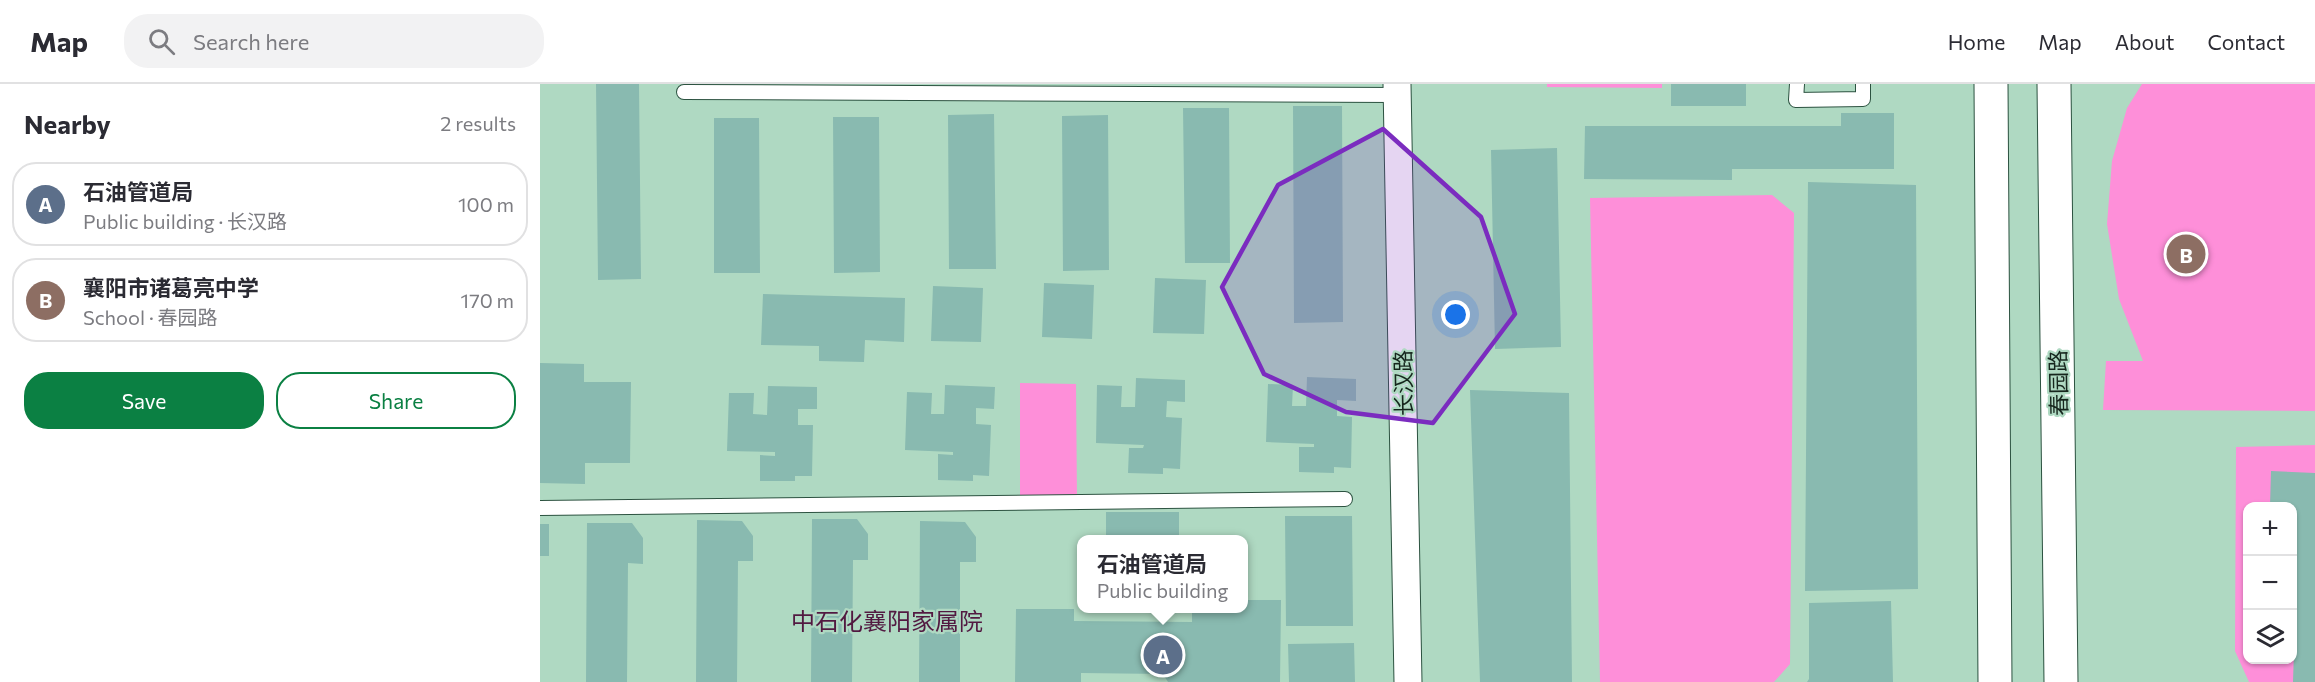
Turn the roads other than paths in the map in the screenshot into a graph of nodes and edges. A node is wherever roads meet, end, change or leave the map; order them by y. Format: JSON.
{"nodes":[{"id":1,"x":1797,"y":84,"type":"edge"},
{"id":2,"x":1863,"y":84,"type":"edge"},
{"id":3,"x":1991,"y":84,"type":"edge"},
{"id":4,"x":2055,"y":84,"type":"edge"},
{"id":5,"x":1397,"y":89,"type":"edge"},
{"id":6,"x":684,"y":92,"type":"dead end"},
{"id":7,"x":1345,"y":499,"type":"dead end"},
{"id":8,"x":540,"y":508,"type":"edge"},
{"id":9,"x":1408,"y":682,"type":"edge"},
{"id":10,"x":1995,"y":682,"type":"edge"},
{"id":11,"x":2061,"y":682,"type":"edge"}],
"edges":[{"from":1,"to":2,"type":"lane"},
{"from":3,"to":10,"type":"main road"},
{"from":4,"to":11,"type":"main road","name":"春园路"},
{"from":5,"to":6,"type":"lane"},
{"from":5,"to":9,"type":"street","name":"长汉路"},
{"from":7,"to":8,"type":"lane"}]}
